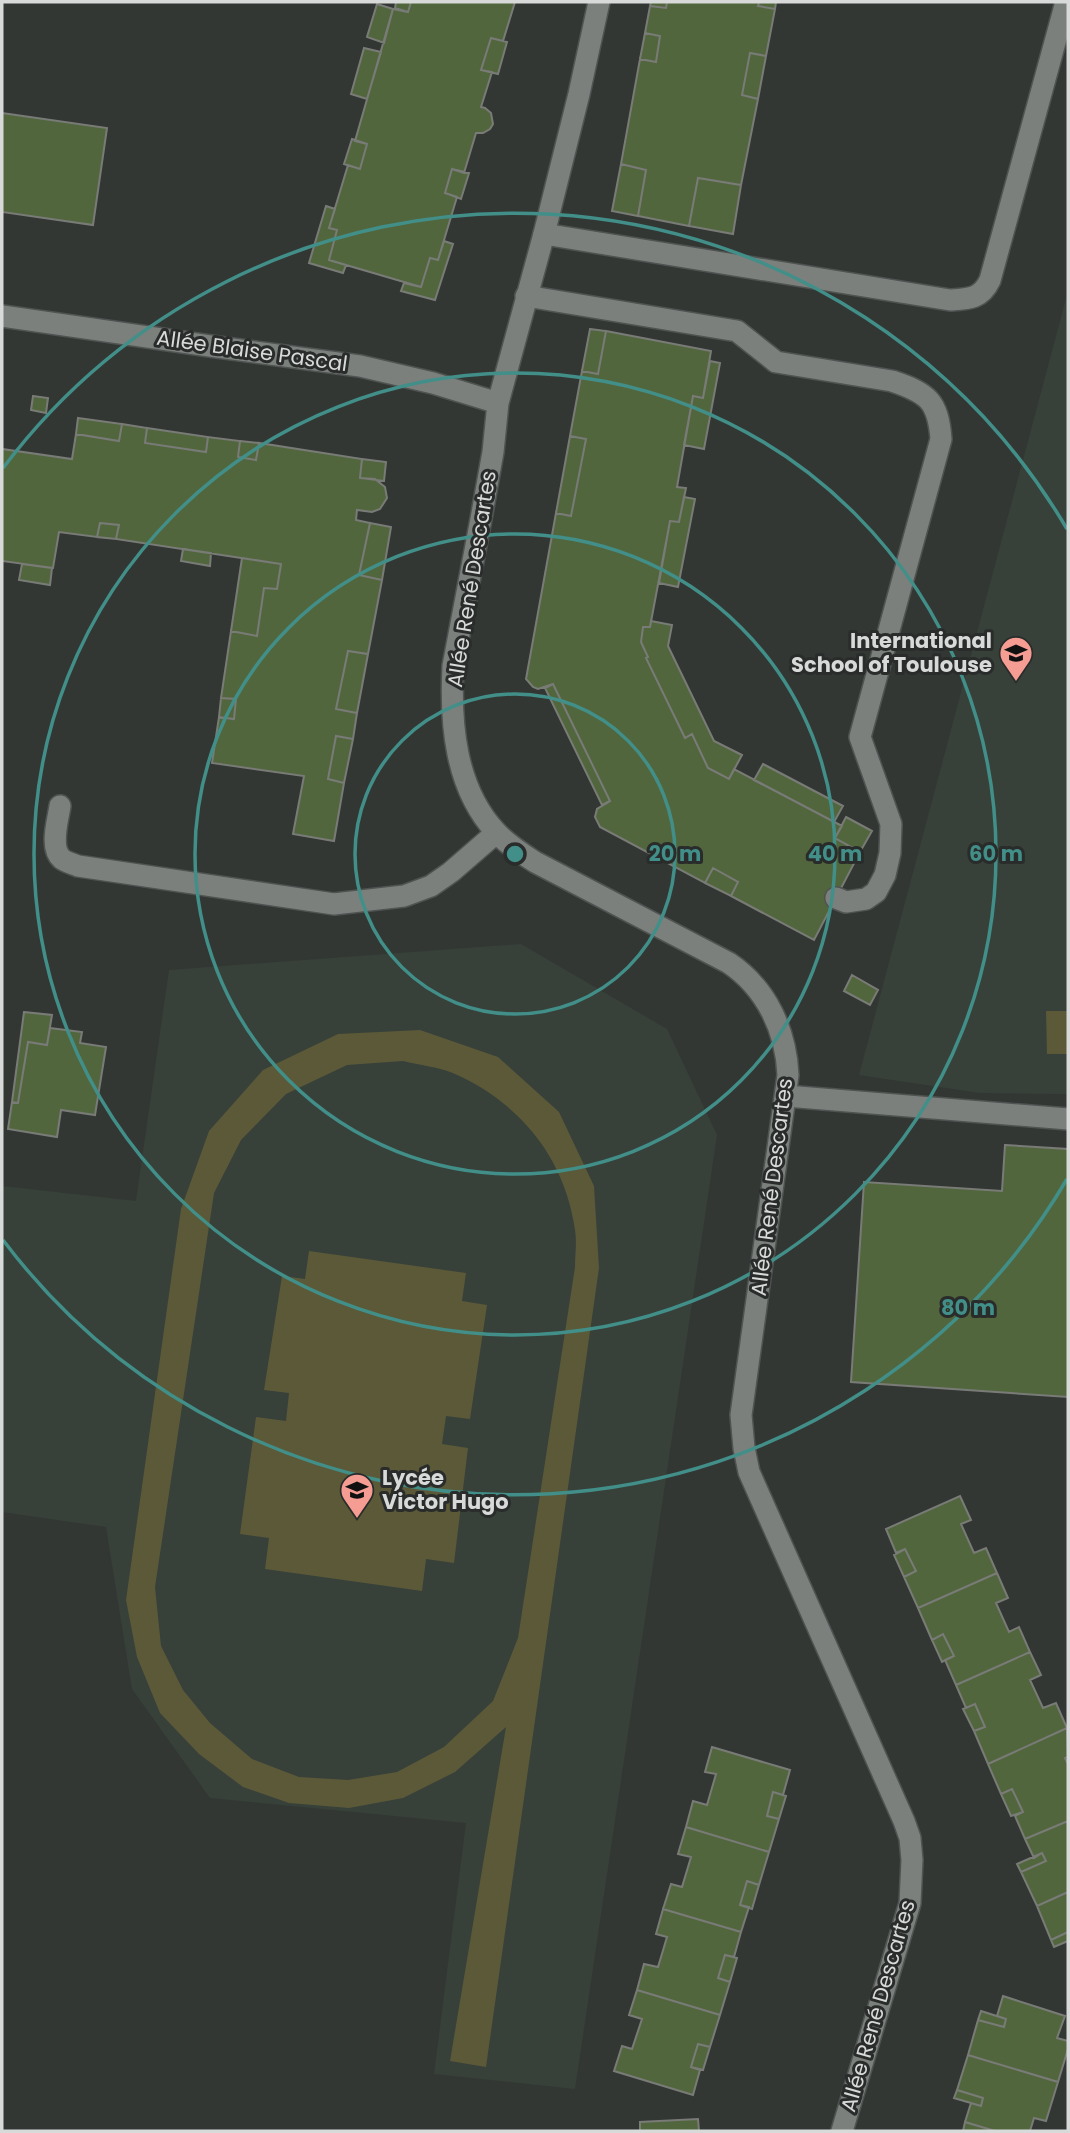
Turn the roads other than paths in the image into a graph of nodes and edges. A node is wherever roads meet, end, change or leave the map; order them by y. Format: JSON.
{"nodes":[{"id":1,"x":599,"y":2,"type":"edge"},
{"id":2,"x":1066,"y":2,"type":"edge"},
{"id":3,"x":544,"y":234,"type":"junction"},
{"id":4,"x":526,"y":296,"type":"junction"},
{"id":5,"x":2,"y":316,"type":"edge"},
{"id":6,"x":498,"y":403,"type":"junction"},
{"id":7,"x":60,"y":806,"type":"dead end"},
{"id":8,"x":496,"y":833,"type":"junction"},
{"id":9,"x":836,"y":898,"type":"dead end"},
{"id":10,"x":786,"y":1096,"type":"junction"},
{"id":11,"x":1068,"y":1119,"type":"edge"},
{"id":12,"x":842,"y":2131,"type":"edge"}],
"edges":[{"from":1,"to":3,"type":"street","name":"Allée René Descartes"},
{"from":2,"to":3,"type":"street"},
{"from":3,"to":4,"type":"street","name":"Allée René Descartes"},
{"from":4,"to":6,"type":"street","name":"Allée René Descartes"},
{"from":4,"to":9,"type":"street"},
{"from":5,"to":6,"type":"street","name":"Allée Blaise Pascal"},
{"from":6,"to":8,"type":"street","name":"Allée René Descartes"},
{"from":7,"to":8,"type":"street"},
{"from":8,"to":10,"type":"street","name":"Allée René Descartes"},
{"from":10,"to":11,"type":"street"},
{"from":10,"to":12,"type":"street","name":"Allée René Descartes"}]}
